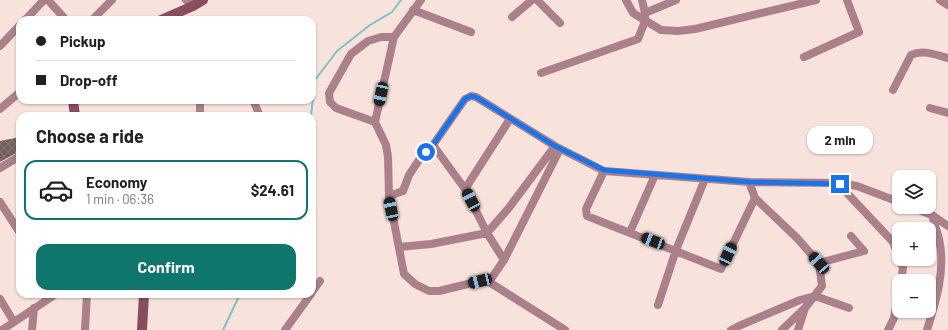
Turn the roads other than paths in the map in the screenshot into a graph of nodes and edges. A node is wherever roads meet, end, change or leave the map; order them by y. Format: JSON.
{"nodes":[{"id":1,"x":44,"y":0,"type":"edge"},
{"id":2,"x":48,"y":0,"type":"edge"},
{"id":3,"x":112,"y":0,"type":"edge"},
{"id":4,"x":203,"y":0,"type":"edge"},
{"id":5,"x":421,"y":0,"type":"edge"},
{"id":6,"x":532,"y":0,"type":"edge"},
{"id":7,"x":537,"y":0,"type":"edge"},
{"id":8,"x":626,"y":0,"type":"edge"},
{"id":9,"x":642,"y":0,"type":"edge"},
{"id":10,"x":676,"y":0,"type":"edge"},
{"id":11,"x":816,"y":0,"type":"edge"},
{"id":12,"x":847,"y":0,"type":"edge"},
{"id":13,"x":940,"y":0,"type":"edge"},
{"id":14,"x":190,"y":3,"type":"edge"},
{"id":15,"x":948,"y":5,"type":"edge"},
{"id":16,"x":413,"y":10,"type":"junction"},
{"id":17,"x":29,"y":16,"type":"edge"},
{"id":18,"x":62,"y":16,"type":"edge"},
{"id":19,"x":96,"y":16,"type":"edge"},
{"id":20,"x":169,"y":16,"type":"edge"},
{"id":21,"x":512,"y":17,"type":"dead end"},
{"id":22,"x":645,"y":17,"type":"junction"},
{"id":23,"x":560,"y":23,"type":"dead end"},
{"id":24,"x":16,"y":29,"type":"edge"},
{"id":25,"x":471,"y":32,"type":"dead end"},
{"id":26,"x":394,"y":37,"type":"junction"},
{"id":27,"x":0,"y":46,"type":"edge"},
{"id":28,"x":804,"y":57,"type":"dead end"},
{"id":29,"x":948,"y":58,"type":"edge"},
{"id":30,"x":541,"y":73,"type":"dead end"},
{"id":31,"x":893,"y":90,"type":"dead end"},
{"id":32,"x":16,"y":95,"type":"edge"},
{"id":33,"x":930,"y":108,"type":"dead end"},
{"id":34,"x":0,"y":109,"type":"edge"},
{"id":35,"x":948,"y":113,"type":"edge"},
{"id":36,"x":510,"y":119,"type":"junction"},
{"id":37,"x":375,"y":122,"type":"junction"},
{"id":38,"x":433,"y":145,"type":"junction"},
{"id":39,"x":558,"y":148,"type":"junction"},
{"id":40,"x":16,"y":158,"type":"edge"},
{"id":41,"x":0,"y":168,"type":"edge"},
{"id":42,"x":604,"y":170,"type":"junction"},
{"id":43,"x":655,"y":175,"type":"junction"},
{"id":44,"x":705,"y":179,"type":"junction"},
{"id":45,"x":749,"y":182,"type":"junction"},
{"id":46,"x":840,"y":184,"type":"junction"},
{"id":47,"x":465,"y":189,"type":"junction"},
{"id":48,"x":389,"y":196,"type":"junction"},
{"id":49,"x":755,"y":198,"type":"junction"},
{"id":50,"x":892,"y":199,"type":"edge"},
{"id":51,"x":0,"y":202,"type":"edge"},
{"id":52,"x":932,"y":215,"type":"joint"},
{"id":53,"x":948,"y":226,"type":"edge"},
{"id":54,"x":16,"y":227,"type":"edge"},
{"id":55,"x":630,"y":232,"type":"junction"},
{"id":56,"x":487,"y":233,"type":"junction"},
{"id":57,"x":851,"y":236,"type":"dead end"},
{"id":58,"x":892,"y":241,"type":"edge"},
{"id":59,"x":399,"y":247,"type":"junction"},
{"id":60,"x":676,"y":250,"type":"junction"},
{"id":61,"x":504,"y":260,"type":"junction"},
{"id":62,"x":819,"y":263,"type":"junction"},
{"id":63,"x":320,"y":280,"type":"dead end"},
{"id":64,"x":489,"y":282,"type":"junction"},
{"id":65,"x":316,"y":286,"type":"edge"},
{"id":66,"x":815,"y":296,"type":"junction"},
{"id":67,"x":50,"y":298,"type":"edge"},
{"id":68,"x":87,"y":298,"type":"edge"},
{"id":69,"x":144,"y":298,"type":"edge"},
{"id":70,"x":307,"y":298,"type":"edge"},
{"id":71,"x":0,"y":299,"type":"edge"},
{"id":72,"x":658,"y":305,"type":"dead end"},
{"id":73,"x":34,"y":308,"type":"junction"},
{"id":74,"x":805,"y":308,"type":"junction"},
{"id":75,"x":849,"y":308,"type":"dead end"},
{"id":76,"x":894,"y":318,"type":"edge"},
{"id":77,"x":14,"y":322,"type":"junction"},
{"id":78,"x":743,"y":327,"type":"edge"},
{"id":79,"x":2,"y":330,"type":"edge"},
{"id":80,"x":32,"y":330,"type":"edge"},
{"id":81,"x":85,"y":330,"type":"edge"},
{"id":82,"x":142,"y":330,"type":"edge"},
{"id":83,"x":284,"y":330,"type":"edge"},
{"id":84,"x":565,"y":330,"type":"edge"},
{"id":85,"x":732,"y":330,"type":"edge"},
{"id":86,"x":782,"y":330,"type":"edge"},
{"id":87,"x":798,"y":330,"type":"edge"},
{"id":88,"x":888,"y":330,"type":"edge"},
{"id":89,"x":927,"y":330,"type":"edge"}],
"edges":[{"from":1,"to":17,"type":"street"},
{"from":2,"to":18,"type":"street"},
{"from":3,"to":19,"type":"street"},
{"from":4,"to":14,"type":"main road"},
{"from":5,"to":16,"type":"street"},
{"from":6,"to":21,"type":"street"},
{"from":7,"to":23,"type":"street"},
{"from":8,"to":22,"type":"street"},
{"from":9,"to":22,"type":"street"},
{"from":10,"to":22,"type":"street"},
{"from":11,"to":22,"type":"street"},
{"from":12,"to":28,"type":"street"},
{"from":13,"to":15,"type":"street"},
{"from":14,"to":20,"type":"main road"},
{"from":16,"to":25,"type":"street"},
{"from":16,"to":26,"type":"street"},
{"from":22,"to":30,"type":"street"},
{"from":24,"to":27,"type":"street"},
{"from":26,"to":37,"type":"street"},
{"from":26,"to":37,"type":"street"},
{"from":29,"to":31,"type":"street"},
{"from":32,"to":34,"type":"street"},
{"from":33,"to":35,"type":"street"},
{"from":36,"to":38,"type":"street"},
{"from":36,"to":39,"type":"street"},
{"from":36,"to":47,"type":"street"},
{"from":37,"to":48,"type":"street"},
{"from":38,"to":47,"type":"street"},
{"from":38,"to":48,"type":"street"},
{"from":39,"to":42,"type":"street"},
{"from":39,"to":56,"type":"street"},
{"from":39,"to":61,"type":"street"},
{"from":40,"to":41,"type":"street"},
{"from":42,"to":43,"type":"street"},
{"from":42,"to":55,"type":"street"},
{"from":43,"to":44,"type":"street"},
{"from":43,"to":55,"type":"street"},
{"from":44,"to":45,"type":"street"},
{"from":44,"to":60,"type":"street"},
{"from":45,"to":46,"type":"street"},
{"from":45,"to":49,"type":"street"},
{"from":46,"to":50,"type":"street"},
{"from":46,"to":58,"type":"street"},
{"from":47,"to":56,"type":"street"},
{"from":48,"to":59,"type":"street"},
{"from":49,"to":60,"type":"street"},
{"from":49,"to":62,"type":"street"},
{"from":51,"to":54,"type":"street"},
{"from":52,"to":53,"type":"street"},
{"from":52,"to":89,"type":"street"},
{"from":55,"to":60,"type":"street"},
{"from":56,"to":59,"type":"street"},
{"from":56,"to":61,"type":"street"},
{"from":57,"to":62,"type":"street"},
{"from":59,"to":64,"type":"street"},
{"from":60,"to":72,"type":"street"},
{"from":61,"to":64,"type":"street"},
{"from":62,"to":66,"type":"street"},
{"from":63,"to":65,"type":"street"},
{"from":64,"to":84,"type":"street"},
{"from":66,"to":74,"type":"street"},
{"from":66,"to":75,"type":"street"},
{"from":66,"to":78,"type":"street"},
{"from":67,"to":73,"type":"street"},
{"from":68,"to":81,"type":"street"},
{"from":69,"to":82,"type":"main road"},
{"from":70,"to":83,"type":"street"},
{"from":71,"to":77,"type":"street"},
{"from":73,"to":77,"type":"street"},
{"from":73,"to":80,"type":"street"},
{"from":74,"to":86,"type":"street"},
{"from":74,"to":87,"type":"street"},
{"from":76,"to":88,"type":"street"},
{"from":77,"to":79,"type":"street"},
{"from":78,"to":85,"type":"street"}]}
